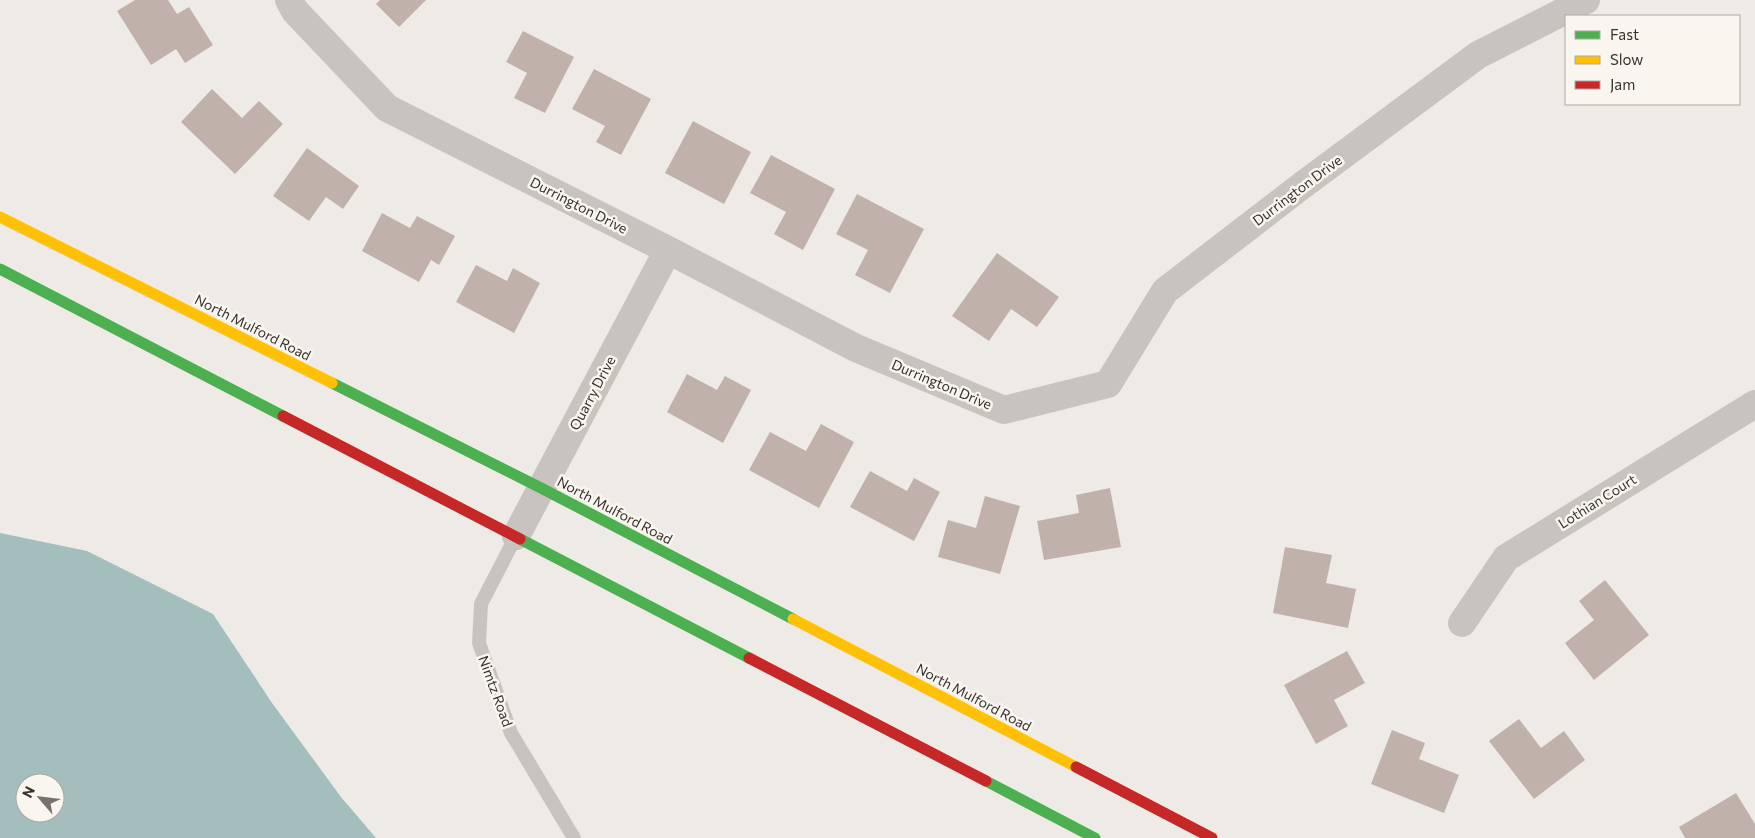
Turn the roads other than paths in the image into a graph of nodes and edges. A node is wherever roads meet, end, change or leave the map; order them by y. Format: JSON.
{"nodes":[{"id":1,"x":289,"y":0,"type":"edge"},
{"id":2,"x":1586,"y":0,"type":"edge"},
{"id":3,"x":0,"y":216,"type":"edge"},
{"id":4,"x":668,"y":250,"type":"junction"},
{"id":5,"x":0,"y":269,"type":"edge"},
{"id":6,"x":1755,"y":404,"type":"edge"},
{"id":7,"x":541,"y":488,"type":"junction"},
{"id":8,"x":516,"y":536,"type":"junction"},
{"id":9,"x":1462,"y":623,"type":"dead end"},
{"id":10,"x":574,"y":838,"type":"edge"},
{"id":11,"x":1095,"y":838,"type":"edge"},
{"id":12,"x":1212,"y":838,"type":"edge"}],
"edges":[{"from":1,"to":4,"type":"street","name":"Durrington Drive"},
{"from":2,"to":4,"type":"street","name":"Durrington Drive"},
{"from":3,"to":7,"type":"street","name":"North Mulford Road"},
{"from":4,"to":7,"type":"street","name":"Quarry Drive"},
{"from":5,"to":8,"type":"street"},
{"from":6,"to":9,"type":"street","name":"Lothian Court"},
{"from":7,"to":8,"type":"street","name":"Quarry Drive"},
{"from":7,"to":12,"type":"street","name":"North Mulford Road"},
{"from":8,"to":10,"type":"lane","name":"Nimtz Road"},
{"from":8,"to":11,"type":"street"}]}
